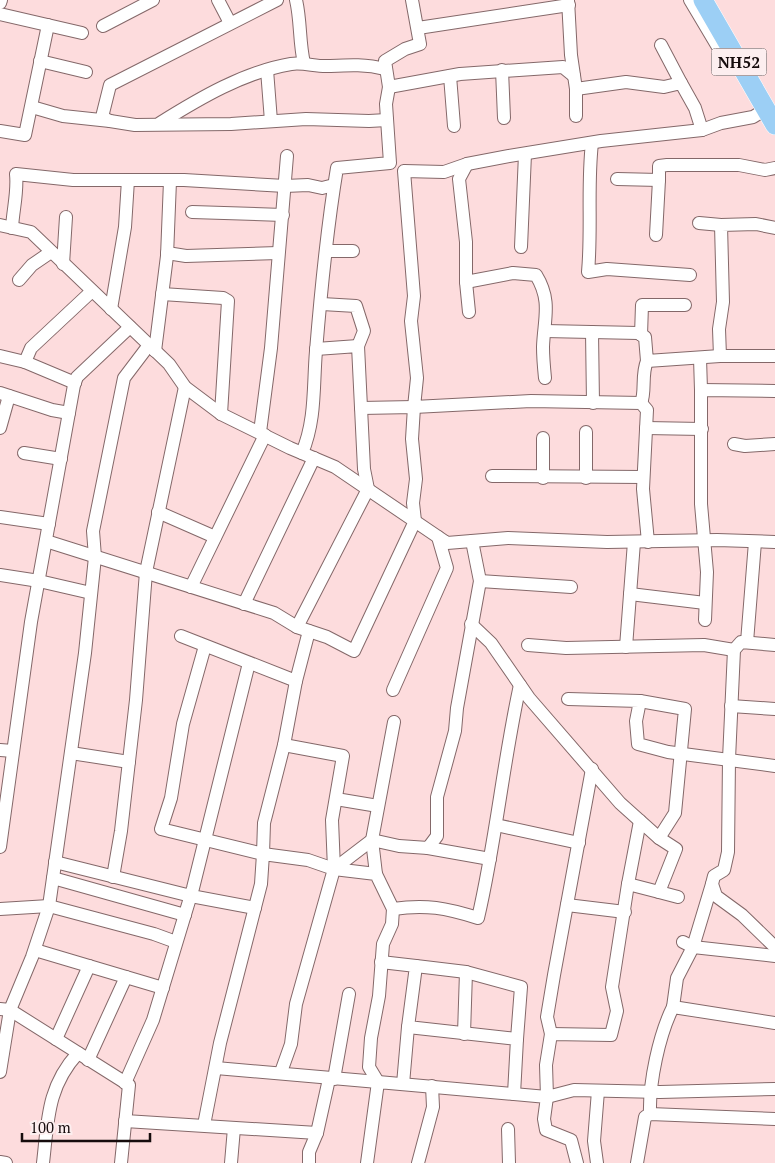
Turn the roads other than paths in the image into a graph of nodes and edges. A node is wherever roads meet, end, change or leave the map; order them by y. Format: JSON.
{"nodes":[{"id":1,"x":153,"y":0,"type":"edge"},
{"id":2,"x":218,"y":0,"type":"edge"},
{"id":3,"x":277,"y":0,"type":"edge"},
{"id":4,"x":296,"y":0,"type":"edge"},
{"id":5,"x":412,"y":0,"type":"edge"},
{"id":6,"x":690,"y":0,"type":"edge"},
{"id":7,"x":703,"y":0,"type":"edge"},
{"id":8,"x":715,"y":0,"type":"edge"},
{"id":9,"x":568,"y":2,"type":"edge"},
{"id":10,"x":0,"y":14,"type":"edge"},
{"id":11,"x":230,"y":23,"type":"junction"},
{"id":12,"x":48,"y":25,"type":"junction"},
{"id":13,"x":103,"y":26,"type":"dead end"},
{"id":14,"x":418,"y":28,"type":"junction"},
{"id":15,"x":82,"y":33,"type":"dead end"},
{"id":16,"x":661,"y":45,"type":"dead end"},
{"id":17,"x":40,"y":61,"type":"junction"},
{"id":18,"x":304,"y":64,"type":"junction"},
{"id":19,"x":386,"y":69,"type":"junction"},
{"id":20,"x":731,"y":69,"type":"dead end"},
{"id":21,"x":267,"y":70,"type":"junction"},
{"id":22,"x":502,"y":70,"type":"junction"},
{"id":23,"x":86,"y":72,"type":"dead end"},
{"id":24,"x":450,"y":76,"type":"junction"},
{"id":25,"x":574,"y":76,"type":"junction"},
{"id":26,"x":681,"y":83,"type":"junction"},
{"id":27,"x":389,"y":88,"type":"junction"},
{"id":28,"x":576,"y":89,"type":"junction"},
{"id":29,"x":32,"y":107,"type":"junction"},
{"id":30,"x":772,"y":112,"type":"edge"},
{"id":31,"x":576,"y":116,"type":"dead end"},
{"id":32,"x":504,"y":118,"type":"dead end"},
{"id":33,"x":387,"y":120,"type":"junction"},
{"id":34,"x":110,"y":121,"type":"junction"},
{"id":35,"x":271,"y":121,"type":"junction"},
{"id":36,"x":157,"y":125,"type":"junction"},
{"id":37,"x":454,"y":126,"type":"dead end"},
{"id":38,"x":702,"y":130,"type":"junction"},
{"id":39,"x":0,"y":131,"type":"edge"},
{"id":40,"x":592,"y":143,"type":"junction"},
{"id":41,"x":525,"y":154,"type":"junction"},
{"id":42,"x":287,"y":156,"type":"dead end"},
{"id":43,"x":468,"y":164,"type":"junction"},
{"id":44,"x":775,"y":168,"type":"edge"},
{"id":45,"x":617,"y":179,"type":"dead end"},
{"id":46,"x":128,"y":180,"type":"junction"},
{"id":47,"x":659,"y":180,"type":"junction"},
{"id":48,"x":170,"y":181,"type":"junction"},
{"id":49,"x":334,"y":185,"type":"junction"},
{"id":50,"x":285,"y":186,"type":"junction"},
{"id":51,"x":192,"y":212,"type":"dead end"},
{"id":52,"x":283,"y":215,"type":"junction"},
{"id":53,"x":66,"y":217,"type":"dead end"},
{"id":54,"x":699,"y":223,"type":"dead end"},
{"id":55,"x":721,"y":224,"type":"junction"},
{"id":56,"x":6,"y":226,"type":"edge"},
{"id":57,"x":775,"y":228,"type":"edge"},
{"id":58,"x":656,"y":234,"type":"dead end"},
{"id":59,"x":521,"y":247,"type":"dead end"},
{"id":60,"x":326,"y":251,"type":"junction"},
{"id":61,"x":51,"y":252,"type":"junction"},
{"id":62,"x":353,"y":252,"type":"dead end"},
{"id":63,"x":278,"y":253,"type":"junction"},
{"id":64,"x":167,"y":254,"type":"junction"},
{"id":65,"x":63,"y":264,"type":"junction"},
{"id":66,"x":690,"y":275,"type":"dead end"},
{"id":67,"x":19,"y":280,"type":"dead end"},
{"id":68,"x":466,"y":282,"type":"junction"},
{"id":69,"x":92,"y":291,"type":"junction"},
{"id":70,"x":162,"y":294,"type":"junction"},
{"id":71,"x":322,"y":304,"type":"junction"},
{"id":72,"x":685,"y":305,"type":"dead end"},
{"id":73,"x":111,"y":309,"type":"junction"},
{"id":74,"x":469,"y":312,"type":"dead end"},
{"id":75,"x":130,"y":327,"type":"junction"},
{"id":76,"x":545,"y":331,"type":"junction"},
{"id":77,"x":592,"y":332,"type":"junction"},
{"id":78,"x":641,"y":334,"type":"junction"},
{"id":79,"x":358,"y":346,"type":"junction"},
{"id":80,"x":152,"y":348,"type":"junction"},
{"id":81,"x":316,"y":348,"type":"junction"},
{"id":82,"x":0,"y":356,"type":"edge"},
{"id":83,"x":720,"y":356,"type":"junction"},
{"id":84,"x":775,"y":356,"type":"edge"},
{"id":85,"x":700,"y":358,"type":"junction"},
{"id":86,"x":647,"y":361,"type":"junction"},
{"id":87,"x":25,"y":362,"type":"junction"},
{"id":88,"x":545,"y":378,"type":"dead end"},
{"id":89,"x":75,"y":383,"type":"junction"},
{"id":90,"x":184,"y":387,"type":"junction"},
{"id":91,"x":701,"y":390,"type":"junction"},
{"id":92,"x":775,"y":391,"type":"edge"},
{"id":93,"x":4,"y":394,"type":"edge"},
{"id":94,"x":593,"y":403,"type":"junction"},
{"id":95,"x":641,"y":403,"type":"junction"},
{"id":96,"x":361,"y":408,"type":"junction"},
{"id":97,"x":414,"y":408,"type":"junction"},
{"id":98,"x":69,"y":413,"type":"junction"},
{"id":99,"x":221,"y":414,"type":"junction"},
{"id":100,"x":0,"y":428,"type":"edge"},
{"id":101,"x":646,"y":428,"type":"junction"},
{"id":102,"x":702,"y":429,"type":"junction"},
{"id":103,"x":586,"y":432,"type":"dead end"},
{"id":104,"x":262,"y":433,"type":"junction"},
{"id":105,"x":543,"y":438,"type":"dead end"},
{"id":106,"x":734,"y":444,"type":"dead end"},
{"id":107,"x":775,"y":444,"type":"edge"},
{"id":108,"x":24,"y":453,"type":"dead end"},
{"id":109,"x":308,"y":456,"type":"junction"},
{"id":110,"x":61,"y":459,"type":"junction"},
{"id":111,"x":492,"y":476,"type":"dead end"},
{"id":112,"x":643,"y":477,"type":"junction"},
{"id":113,"x":543,"y":478,"type":"junction"},
{"id":114,"x":586,"y":478,"type":"junction"},
{"id":115,"x":368,"y":489,"type":"junction"},
{"id":116,"x":158,"y":512,"type":"junction"},
{"id":117,"x":0,"y":517,"type":"edge"},
{"id":118,"x":415,"y":521,"type":"junction"},
{"id":119,"x":49,"y":524,"type":"junction"},
{"id":120,"x":215,"y":537,"type":"junction"},
{"id":121,"x":438,"y":537,"type":"junction"},
{"id":122,"x":46,"y":541,"type":"junction"},
{"id":123,"x":472,"y":541,"type":"junction"},
{"id":124,"x":706,"y":541,"type":"junction"},
{"id":125,"x":634,"y":542,"type":"junction"},
{"id":126,"x":648,"y":542,"type":"junction"},
{"id":127,"x":755,"y":542,"type":"junction"},
{"id":128,"x":775,"y":542,"type":"edge"},
{"id":129,"x":95,"y":556,"type":"junction"},
{"id":130,"x":146,"y":572,"type":"junction"},
{"id":131,"x":0,"y":575,"type":"edge"},
{"id":132,"x":39,"y":580,"type":"junction"},
{"id":133,"x":480,"y":580,"type":"junction"},
{"id":134,"x":191,"y":587,"type":"junction"},
{"id":135,"x":571,"y":587,"type":"dead end"},
{"id":136,"x":91,"y":593,"type":"junction"},
{"id":137,"x":630,"y":594,"type":"junction"},
{"id":138,"x":705,"y":603,"type":"junction"},
{"id":139,"x":244,"y":604,"type":"junction"},
{"id":140,"x":705,"y":620,"type":"dead end"},
{"id":141,"x":471,"y":624,"type":"junction"},
{"id":142,"x":303,"y":629,"type":"junction"},
{"id":143,"x":181,"y":636,"type":"dead end"},
{"id":144,"x":747,"y":642,"type":"junction"},
{"id":145,"x":528,"y":645,"type":"dead end"},
{"id":146,"x":205,"y":646,"type":"junction"},
{"id":147,"x":775,"y":646,"type":"edge"},
{"id":148,"x":626,"y":647,"type":"junction"},
{"id":149,"x":734,"y":650,"type":"junction"},
{"id":150,"x":249,"y":663,"type":"junction"},
{"id":151,"x":296,"y":682,"type":"junction"},
{"id":152,"x":520,"y":685,"type":"junction"},
{"id":153,"x":393,"y":690,"type":"dead end"},
{"id":154,"x":568,"y":699,"type":"dead end"},
{"id":155,"x":640,"y":701,"type":"junction"},
{"id":156,"x":732,"y":706,"type":"junction"},
{"id":157,"x":775,"y":709,"type":"edge"},
{"id":158,"x":394,"y":722,"type":"dead end"},
{"id":159,"x":284,"y":745,"type":"junction"},
{"id":160,"x":0,"y":750,"type":"edge"},
{"id":161,"x":13,"y":751,"type":"junction"},
{"id":162,"x":71,"y":752,"type":"junction"},
{"id":163,"x":682,"y":753,"type":"junction"},
{"id":164,"x":728,"y":759,"type":"junction"},
{"id":165,"x":129,"y":762,"type":"junction"},
{"id":166,"x":775,"y":766,"type":"edge"},
{"id":167,"x":592,"y":769,"type":"junction"},
{"id":168,"x":336,"y":799,"type":"junction"},
{"id":169,"x":378,"y":806,"type":"junction"},
{"id":170,"x":2,"y":816,"type":"edge"},
{"id":171,"x":640,"y":821,"type":"junction"},
{"id":172,"x":496,"y":825,"type":"junction"},
{"id":173,"x":659,"y":838,"type":"junction"},
{"id":174,"x":204,"y":840,"type":"junction"},
{"id":175,"x":372,"y":840,"type":"junction"},
{"id":176,"x":579,"y":843,"type":"junction"},
{"id":177,"x":0,"y":847,"type":"edge"},
{"id":178,"x":428,"y":848,"type":"junction"},
{"id":179,"x":263,"y":854,"type":"junction"},
{"id":180,"x":490,"y":859,"type":"junction"},
{"id":181,"x":55,"y":862,"type":"junction"},
{"id":182,"x":334,"y":869,"type":"junction"},
{"id":183,"x":376,"y":874,"type":"junction"},
{"id":184,"x":113,"y":877,"type":"junction"},
{"id":185,"x":53,"y":878,"type":"junction"},
{"id":186,"x":628,"y":884,"type":"junction"},
{"id":187,"x":712,"y":884,"type":"junction"},
{"id":188,"x":659,"y":892,"type":"junction"},
{"id":189,"x":191,"y":896,"type":"junction"},
{"id":190,"x":678,"y":897,"type":"dead end"},
{"id":191,"x":567,"y":904,"type":"junction"},
{"id":192,"x":49,"y":906,"type":"junction"},
{"id":193,"x":255,"y":908,"type":"junction"},
{"id":194,"x":0,"y":909,"type":"edge"},
{"id":195,"x":393,"y":909,"type":"junction"},
{"id":196,"x":625,"y":912,"type":"junction"},
{"id":197,"x":185,"y":915,"type":"junction"},
{"id":198,"x":176,"y":942,"type":"junction"},
{"id":199,"x":688,"y":945,"type":"junction"},
{"id":200,"x":775,"y":947,"type":"edge"},
{"id":201,"x":35,"y":950,"type":"junction"},
{"id":202,"x":775,"y":956,"type":"edge"},
{"id":203,"x":381,"y":962,"type":"junction"},
{"id":204,"x":89,"y":966,"type":"junction"},
{"id":205,"x":416,"y":966,"type":"junction"},
{"id":206,"x":466,"y":972,"type":"junction"},
{"id":207,"x":126,"y":977,"type":"junction"},
{"id":208,"x":163,"y":988,"type":"junction"},
{"id":209,"x":349,"y":994,"type":"dead end"},
{"id":210,"x":673,"y":1007,"type":"junction"},
{"id":211,"x":5,"y":1010,"type":"edge"},
{"id":212,"x":775,"y":1023,"type":"edge"},
{"id":213,"x":408,"y":1027,"type":"junction"},
{"id":214,"x":464,"y":1034,"type":"junction"},
{"id":215,"x":550,"y":1034,"type":"junction"},
{"id":216,"x":56,"y":1039,"type":"junction"},
{"id":217,"x":517,"y":1039,"type":"junction"},
{"id":218,"x":83,"y":1057,"type":"junction"},
{"id":219,"x":216,"y":1068,"type":"junction"},
{"id":220,"x":0,"y":1072,"type":"edge"},
{"id":221,"x":281,"y":1072,"type":"junction"},
{"id":222,"x":332,"y":1079,"type":"junction"},
{"id":223,"x":378,"y":1082,"type":"junction"},
{"id":224,"x":126,"y":1083,"type":"junction"},
{"id":225,"x":402,"y":1084,"type":"junction"},
{"id":226,"x":432,"y":1086,"type":"junction"},
{"id":227,"x":775,"y":1088,"type":"edge"},
{"id":228,"x":598,"y":1091,"type":"junction"},
{"id":229,"x":649,"y":1092,"type":"junction"},
{"id":230,"x":514,"y":1094,"type":"junction"},
{"id":231,"x":547,"y":1097,"type":"junction"},
{"id":232,"x":650,"y":1114,"type":"junction"},
{"id":233,"x":775,"y":1119,"type":"edge"},
{"id":234,"x":125,"y":1121,"type":"junction"},
{"id":235,"x":204,"y":1125,"type":"junction"},
{"id":236,"x":234,"y":1128,"type":"junction"},
{"id":237,"x":508,"y":1129,"type":"dead end"},
{"id":238,"x":317,"y":1133,"type":"junction"},
{"id":239,"x":0,"y":1162,"type":"edge"},
{"id":240,"x":6,"y":1163,"type":"edge"},
{"id":241,"x":43,"y":1163,"type":"edge"},
{"id":242,"x":121,"y":1163,"type":"edge"},
{"id":243,"x":231,"y":1163,"type":"edge"},
{"id":244,"x":309,"y":1163,"type":"edge"},
{"id":245,"x":367,"y":1163,"type":"edge"},
{"id":246,"x":418,"y":1163,"type":"edge"},
{"id":247,"x":509,"y":1163,"type":"edge"},
{"id":248,"x":577,"y":1163,"type":"edge"},
{"id":249,"x":597,"y":1163,"type":"edge"},
{"id":250,"x":638,"y":1163,"type":"edge"}],
"edges":[{"from":1,"to":13,"type":"street"},
{"from":2,"to":11,"type":"street"},
{"from":3,"to":11,"type":"street"},
{"from":4,"to":18,"type":"street"},
{"from":5,"to":14,"type":"street"},
{"from":6,"to":20,"type":"street"},
{"from":7,"to":30,"type":"highway","number":"NH52"},
{"from":8,"to":30,"type":"highway","number":"NH52"},
{"from":9,"to":14,"type":"street"},
{"from":9,"to":25,"type":"street"},
{"from":10,"to":12,"type":"street"},
{"from":11,"to":34,"type":"street"},
{"from":12,"to":15,"type":"street"},
{"from":12,"to":17,"type":"street"},
{"from":14,"to":19,"type":"street"},
{"from":16,"to":26,"type":"street"},
{"from":17,"to":23,"type":"street"},
{"from":17,"to":29,"type":"street"},
{"from":18,"to":19,"type":"street"},
{"from":18,"to":21,"type":"street"},
{"from":19,"to":27,"type":"street"},
{"from":21,"to":35,"type":"street"},
{"from":21,"to":36,"type":"street"},
{"from":22,"to":24,"type":"street"},
{"from":22,"to":25,"type":"street"},
{"from":22,"to":32,"type":"street"},
{"from":24,"to":27,"type":"street"},
{"from":24,"to":37,"type":"street"},
{"from":25,"to":28,"type":"street"},
{"from":26,"to":28,"type":"street"},
{"from":26,"to":38,"type":"street"},
{"from":27,"to":33,"type":"street"},
{"from":28,"to":31,"type":"street"},
{"from":29,"to":34,"type":"street"},
{"from":29,"to":39,"type":"street"},
{"from":30,"to":38,"type":"street"},
{"from":33,"to":35,"type":"street"},
{"from":33,"to":49,"type":"street"},
{"from":34,"to":36,"type":"street"},
{"from":35,"to":36,"type":"street"},
{"from":38,"to":40,"type":"street"},
{"from":40,"to":41,"type":"street"},
{"from":40,"to":66,"type":"street"},
{"from":41,"to":43,"type":"street"},
{"from":41,"to":59,"type":"street"},
{"from":42,"to":50,"type":"street"},
{"from":43,"to":68,"type":"street"},
{"from":43,"to":97,"type":"street"},
{"from":44,"to":47,"type":"street"},
{"from":45,"to":47,"type":"street"},
{"from":46,"to":48,"type":"street"},
{"from":46,"to":56,"type":"street"},
{"from":46,"to":73,"type":"street"},
{"from":47,"to":58,"type":"street"},
{"from":48,"to":50,"type":"street"},
{"from":48,"to":64,"type":"street"},
{"from":49,"to":50,"type":"street"},
{"from":49,"to":60,"type":"street"},
{"from":50,"to":52,"type":"street"},
{"from":51,"to":52,"type":"street"},
{"from":52,"to":63,"type":"street"},
{"from":53,"to":65,"type":"street"},
{"from":54,"to":55,"type":"street"},
{"from":55,"to":57,"type":"street"},
{"from":55,"to":83,"type":"street"},
{"from":56,"to":61,"type":"street"},
{"from":60,"to":62,"type":"street"},
{"from":60,"to":71,"type":"street"},
{"from":61,"to":65,"type":"street"},
{"from":61,"to":67,"type":"street"},
{"from":63,"to":64,"type":"street"},
{"from":63,"to":104,"type":"street"},
{"from":64,"to":70,"type":"street"},
{"from":65,"to":69,"type":"street"},
{"from":68,"to":74,"type":"street"},
{"from":68,"to":76,"type":"street"},
{"from":69,"to":73,"type":"street"},
{"from":69,"to":87,"type":"street"},
{"from":70,"to":80,"type":"street"},
{"from":70,"to":99,"type":"street"},
{"from":71,"to":79,"type":"street"},
{"from":71,"to":81,"type":"street"},
{"from":72,"to":78,"type":"street"},
{"from":73,"to":75,"type":"street"},
{"from":75,"to":80,"type":"street"},
{"from":75,"to":89,"type":"street"},
{"from":76,"to":77,"type":"street"},
{"from":76,"to":88,"type":"street"},
{"from":77,"to":78,"type":"street"},
{"from":77,"to":94,"type":"street"},
{"from":78,"to":86,"type":"street"},
{"from":79,"to":81,"type":"street"},
{"from":79,"to":96,"type":"street"},
{"from":80,"to":90,"type":"street"},
{"from":80,"to":129,"type":"street"},
{"from":81,"to":109,"type":"street"},
{"from":82,"to":87,"type":"street"},
{"from":83,"to":84,"type":"street"},
{"from":83,"to":85,"type":"street"},
{"from":85,"to":86,"type":"street"},
{"from":85,"to":91,"type":"street"},
{"from":86,"to":95,"type":"street"},
{"from":87,"to":89,"type":"street"},
{"from":89,"to":98,"type":"street"},
{"from":90,"to":99,"type":"street"},
{"from":90,"to":116,"type":"street"},
{"from":91,"to":92,"type":"street"},
{"from":91,"to":102,"type":"street"},
{"from":93,"to":98,"type":"street"},
{"from":93,"to":100,"type":"street"},
{"from":94,"to":95,"type":"street"},
{"from":94,"to":97,"type":"street"},
{"from":95,"to":101,"type":"street"},
{"from":96,"to":97,"type":"street"},
{"from":96,"to":115,"type":"street"},
{"from":97,"to":118,"type":"street"},
{"from":98,"to":110,"type":"street"},
{"from":99,"to":104,"type":"street"},
{"from":101,"to":102,"type":"street"},
{"from":101,"to":112,"type":"street"},
{"from":102,"to":124,"type":"street"},
{"from":103,"to":114,"type":"street"},
{"from":104,"to":109,"type":"street"},
{"from":104,"to":120,"type":"street"},
{"from":105,"to":113,"type":"street"},
{"from":106,"to":107,"type":"street"},
{"from":108,"to":110,"type":"street"},
{"from":109,"to":115,"type":"street"},
{"from":109,"to":139,"type":"street"},
{"from":110,"to":119,"type":"street"},
{"from":111,"to":113,"type":"street"},
{"from":112,"to":114,"type":"street"},
{"from":112,"to":126,"type":"street"},
{"from":113,"to":114,"type":"street"},
{"from":115,"to":118,"type":"street"},
{"from":115,"to":142,"type":"street"},
{"from":116,"to":120,"type":"street"},
{"from":116,"to":130,"type":"street"},
{"from":117,"to":119,"type":"street"},
{"from":118,"to":121,"type":"street"},
{"from":118,"to":142,"type":"street"},
{"from":119,"to":122,"type":"street"},
{"from":120,"to":134,"type":"street"},
{"from":121,"to":123,"type":"street"},
{"from":121,"to":153,"type":"street"},
{"from":122,"to":129,"type":"street"},
{"from":122,"to":132,"type":"street"},
{"from":123,"to":125,"type":"street"},
{"from":123,"to":133,"type":"street"},
{"from":124,"to":126,"type":"street"},
{"from":124,"to":127,"type":"street"},
{"from":124,"to":138,"type":"street"},
{"from":125,"to":126,"type":"street"},
{"from":125,"to":137,"type":"street"},
{"from":127,"to":128,"type":"street"},
{"from":127,"to":144,"type":"street"},
{"from":129,"to":130,"type":"street"},
{"from":129,"to":136,"type":"street"},
{"from":130,"to":134,"type":"street"},
{"from":130,"to":165,"type":"street"},
{"from":131,"to":132,"type":"street"},
{"from":132,"to":136,"type":"street"},
{"from":132,"to":161,"type":"street"},
{"from":133,"to":135,"type":"street"},
{"from":133,"to":141,"type":"street"},
{"from":134,"to":139,"type":"street"},
{"from":136,"to":162,"type":"street"},
{"from":137,"to":138,"type":"street"},
{"from":137,"to":148,"type":"street"},
{"from":138,"to":140,"type":"street"},
{"from":139,"to":142,"type":"street"},
{"from":141,"to":152,"type":"street"},
{"from":141,"to":178,"type":"street"},
{"from":142,"to":151,"type":"street"},
{"from":143,"to":146,"type":"street"},
{"from":144,"to":147,"type":"street"},
{"from":144,"to":149,"type":"street"},
{"from":145,"to":148,"type":"street"},
{"from":146,"to":150,"type":"street"},
{"from":146,"to":174,"type":"street"},
{"from":148,"to":149,"type":"street"},
{"from":149,"to":156,"type":"street"},
{"from":150,"to":151,"type":"street"},
{"from":150,"to":174,"type":"street"},
{"from":151,"to":159,"type":"street"},
{"from":152,"to":167,"type":"street"},
{"from":152,"to":172,"type":"street"},
{"from":154,"to":155,"type":"street"},
{"from":155,"to":163,"type":"street"},
{"from":155,"to":163,"type":"street"},
{"from":156,"to":157,"type":"street"},
{"from":156,"to":164,"type":"street"},
{"from":158,"to":169,"type":"street"},
{"from":159,"to":168,"type":"street"},
{"from":159,"to":179,"type":"street"},
{"from":160,"to":161,"type":"street"},
{"from":161,"to":170,"type":"street"},
{"from":162,"to":165,"type":"street"},
{"from":162,"to":181,"type":"street"},
{"from":163,"to":164,"type":"street"},
{"from":163,"to":173,"type":"street"},
{"from":164,"to":166,"type":"street"},
{"from":164,"to":187,"type":"street"},
{"from":165,"to":184,"type":"street"},
{"from":167,"to":171,"type":"street"},
{"from":167,"to":176,"type":"street"},
{"from":168,"to":169,"type":"street"},
{"from":168,"to":182,"type":"street"},
{"from":169,"to":175,"type":"street"},
{"from":170,"to":177,"type":"street"},
{"from":171,"to":173,"type":"street"},
{"from":171,"to":186,"type":"street"},
{"from":172,"to":176,"type":"street"},
{"from":172,"to":180,"type":"street"},
{"from":173,"to":188,"type":"street"},
{"from":174,"to":179,"type":"street"},
{"from":174,"to":189,"type":"street"},
{"from":175,"to":178,"type":"street"},
{"from":175,"to":182,"type":"street"},
{"from":175,"to":183,"type":"street"},
{"from":176,"to":191,"type":"street"},
{"from":178,"to":180,"type":"street"},
{"from":179,"to":182,"type":"street"},
{"from":179,"to":193,"type":"street"},
{"from":180,"to":195,"type":"street"},
{"from":181,"to":184,"type":"street"},
{"from":181,"to":185,"type":"street"},
{"from":182,"to":183,"type":"street"},
{"from":182,"to":221,"type":"street"},
{"from":183,"to":195,"type":"street"},
{"from":184,"to":189,"type":"street"},
{"from":185,"to":192,"type":"street"},
{"from":185,"to":197,"type":"street"},
{"from":186,"to":188,"type":"street"},
{"from":186,"to":196,"type":"street"},
{"from":187,"to":199,"type":"street"},
{"from":187,"to":200,"type":"street"},
{"from":188,"to":190,"type":"street"},
{"from":189,"to":193,"type":"street"},
{"from":189,"to":197,"type":"street"},
{"from":191,"to":196,"type":"street"},
{"from":191,"to":215,"type":"street"},
{"from":192,"to":194,"type":"street"},
{"from":192,"to":198,"type":"street"},
{"from":192,"to":201,"type":"street"},
{"from":193,"to":219,"type":"street"},
{"from":195,"to":203,"type":"street"},
{"from":196,"to":215,"type":"street"},
{"from":197,"to":198,"type":"street"},
{"from":198,"to":208,"type":"street"},
{"from":199,"to":202,"type":"street"},
{"from":199,"to":210,"type":"street"},
{"from":201,"to":204,"type":"street"},
{"from":201,"to":211,"type":"street"},
{"from":203,"to":205,"type":"street"},
{"from":203,"to":223,"type":"street"},
{"from":204,"to":207,"type":"street"},
{"from":204,"to":216,"type":"street"},
{"from":205,"to":206,"type":"street"},
{"from":205,"to":213,"type":"street"},
{"from":206,"to":214,"type":"street"},
{"from":206,"to":217,"type":"street"},
{"from":207,"to":208,"type":"street"},
{"from":207,"to":218,"type":"street"},
{"from":208,"to":224,"type":"street"},
{"from":209,"to":222,"type":"street"},
{"from":210,"to":212,"type":"street"},
{"from":210,"to":229,"type":"street"},
{"from":211,"to":216,"type":"street"},
{"from":211,"to":220,"type":"street"},
{"from":213,"to":214,"type":"street"},
{"from":213,"to":225,"type":"street"},
{"from":214,"to":217,"type":"street"},
{"from":215,"to":231,"type":"street"},
{"from":216,"to":218,"type":"street"},
{"from":217,"to":230,"type":"street"},
{"from":218,"to":224,"type":"street"},
{"from":218,"to":241,"type":"street"},
{"from":219,"to":221,"type":"street"},
{"from":219,"to":235,"type":"street"},
{"from":221,"to":222,"type":"street"},
{"from":222,"to":223,"type":"street"},
{"from":222,"to":238,"type":"street"},
{"from":223,"to":225,"type":"street"},
{"from":223,"to":245,"type":"street"},
{"from":224,"to":234,"type":"street"},
{"from":225,"to":226,"type":"street"},
{"from":226,"to":230,"type":"street"},
{"from":226,"to":246,"type":"street"},
{"from":227,"to":229,"type":"street"},
{"from":228,"to":229,"type":"street"},
{"from":228,"to":231,"type":"street"},
{"from":228,"to":249,"type":"street"},
{"from":229,"to":232,"type":"street"},
{"from":230,"to":231,"type":"street"},
{"from":231,"to":248,"type":"street"},
{"from":232,"to":233,"type":"street"},
{"from":232,"to":250,"type":"street"},
{"from":234,"to":235,"type":"street"},
{"from":234,"to":242,"type":"street"},
{"from":235,"to":236,"type":"street"},
{"from":236,"to":238,"type":"street"},
{"from":236,"to":243,"type":"street"},
{"from":237,"to":247,"type":"street"},
{"from":238,"to":244,"type":"street"},
{"from":239,"to":240,"type":"street"}]}
